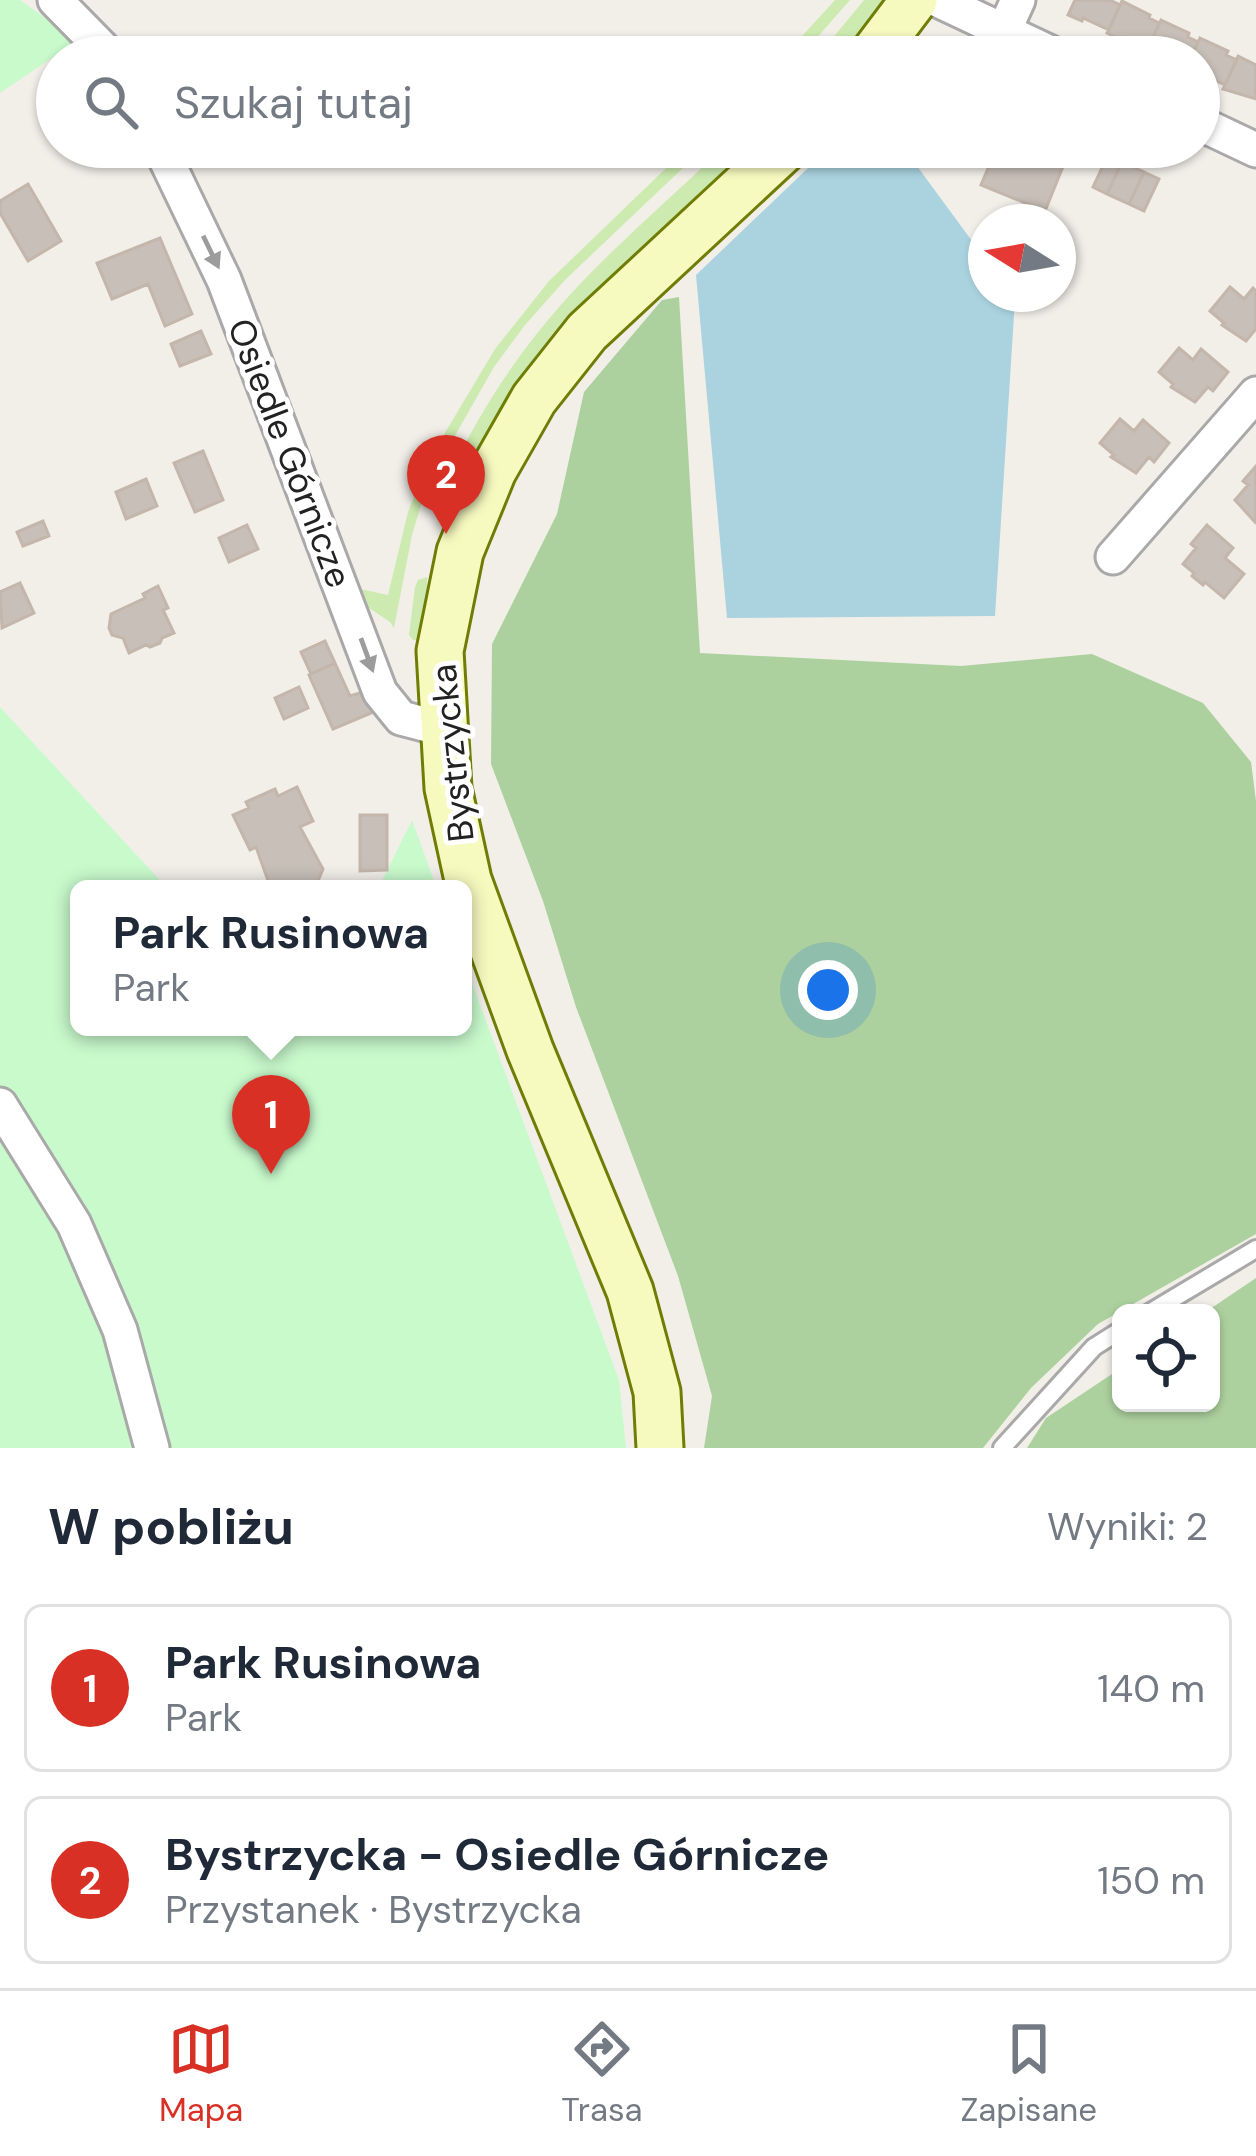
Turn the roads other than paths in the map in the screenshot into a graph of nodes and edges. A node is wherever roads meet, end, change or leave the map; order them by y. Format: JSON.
{"nodes":[{"id":1,"x":55,"y":0,"type":"edge"},
{"id":2,"x":914,"y":0,"type":"edge"},
{"id":3,"x":938,"y":0,"type":"edge"},
{"id":4,"x":1018,"y":0,"type":"edge"},
{"id":5,"x":1004,"y":31,"type":"junction"},
{"id":6,"x":90,"y":36,"type":"edge"},
{"id":7,"x":887,"y":36,"type":"edge"},
{"id":8,"x":1015,"y":36,"type":"edge"},
{"id":9,"x":1220,"y":133,"type":"edge"},
{"id":10,"x":1256,"y":150,"type":"edge"},
{"id":11,"x":170,"y":168,"type":"edge"},
{"id":12,"x":763,"y":168,"type":"edge"},
{"id":13,"x":1256,"y":394,"type":"edge"},
{"id":14,"x":1113,"y":557,"type":"dead end"},
{"id":15,"x":443,"y":729,"type":"junction"},
{"id":16,"x":468,"y":880,"type":"edge"},
{"id":17,"x":472,"y":891,"type":"edge"},
{"id":18,"x":0,"y":1105,"type":"edge"},
{"id":19,"x":1256,"y":1249,"type":"edge"},
{"id":20,"x":1164,"y":1304,"type":"edge"},
{"id":21,"x":1112,"y":1336,"type":"edge"},
{"id":22,"x":152,"y":1448,"type":"edge"},
{"id":23,"x":660,"y":1448,"type":"edge"},
{"id":24,"x":1002,"y":1448,"type":"edge"}],
"edges":[{"from":1,"to":6,"type":"street"},
{"from":2,"to":7,"type":"street"},
{"from":3,"to":5,"type":"street"},
{"from":4,"to":5,"type":"street"},
{"from":5,"to":8,"type":"street"},
{"from":9,"to":10,"type":"street"},
{"from":11,"to":15,"type":"street","name":"Osiedle Górnicze","one_way":true},
{"from":12,"to":15,"type":"street","name":"Bystrzycka"},
{"from":13,"to":14,"type":"street"},
{"from":15,"to":16,"type":"street","name":"Bystrzycka"},
{"from":17,"to":23,"type":"street","name":"Bystrzycka"},
{"from":18,"to":22,"type":"street"},
{"from":19,"to":20,"type":"lane"},
{"from":21,"to":24,"type":"lane"}]}
